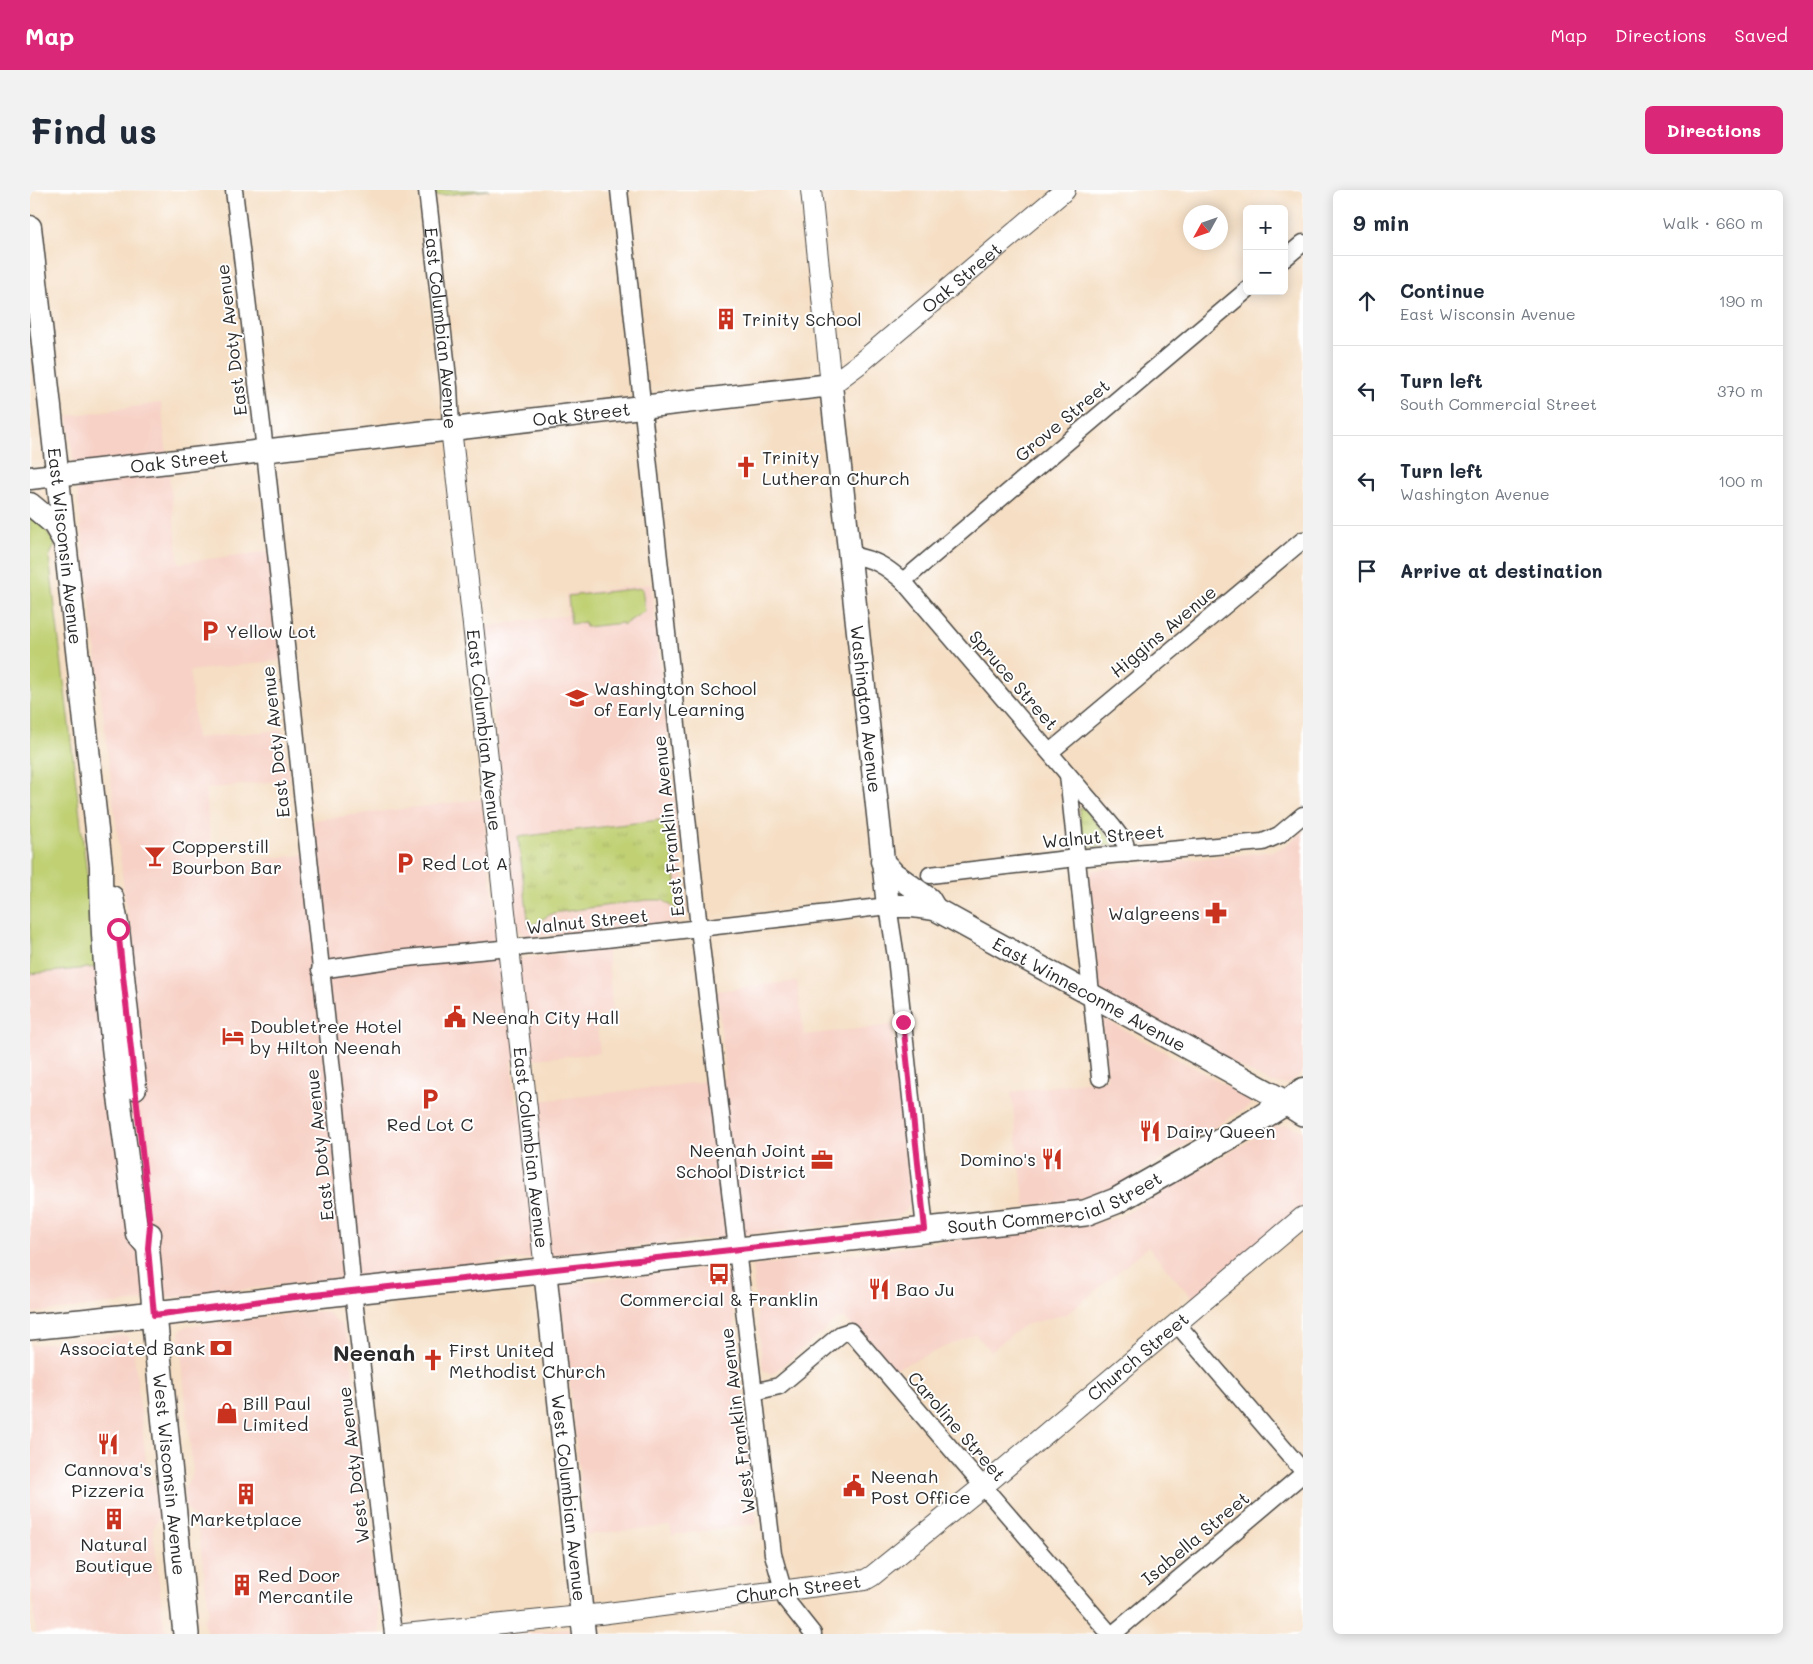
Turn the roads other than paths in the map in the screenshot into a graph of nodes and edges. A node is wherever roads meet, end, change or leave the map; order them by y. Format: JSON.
{"nodes":[{"id":1,"x":234,"y":190,"type":"edge"},
{"id":2,"x":427,"y":190,"type":"edge"},
{"id":3,"x":619,"y":190,"type":"edge"},
{"id":4,"x":810,"y":190,"type":"edge"},
{"id":5,"x":1065,"y":190,"type":"edge"},
{"id":6,"x":30,"y":227,"type":"edge"},
{"id":7,"x":1303,"y":243,"type":"edge"},
{"id":8,"x":1288,"y":256,"type":"edge"},
{"id":9,"x":1243,"y":293,"type":"edge"},
{"id":10,"x":830,"y":385,"type":"junction"},
{"id":11,"x":642,"y":407,"type":"junction"},
{"id":12,"x":451,"y":428,"type":"junction"},
{"id":13,"x":264,"y":450,"type":"junction"},
{"id":14,"x":58,"y":476,"type":"junction"},
{"id":15,"x":30,"y":478,"type":"edge"},
{"id":16,"x":30,"y":504,"type":"edge"},
{"id":17,"x":1303,"y":540,"type":"edge"},
{"id":18,"x":67,"y":551,"type":"junction"},
{"id":19,"x":851,"y":555,"type":"junction"},
{"id":20,"x":903,"y":581,"type":"junction"},
{"id":21,"x":1050,"y":752,"type":"junction"},
{"id":22,"x":1068,"y":775,"type":"junction"},
{"id":23,"x":1303,"y":815,"type":"edge"},
{"id":24,"x":1127,"y":854,"type":"junction"},
{"id":25,"x":1076,"y":858,"type":"junction"},
{"id":26,"x":882,"y":861,"type":"junction"},
{"id":27,"x":930,"y":876,"type":"dead end"},
{"id":28,"x":888,"y":906,"type":"junction"},
{"id":29,"x":935,"y":909,"type":"junction"},
{"id":30,"x":699,"y":928,"type":"junction"},
{"id":31,"x":510,"y":948,"type":"junction"},
{"id":32,"x":320,"y":970,"type":"junction"},
{"id":33,"x":1091,"y":996,"type":"junction"},
{"id":34,"x":1100,"y":1078,"type":"dead end"},
{"id":35,"x":1297,"y":1102,"type":"edge"},
{"id":36,"x":1303,"y":1217,"type":"edge"},
{"id":37,"x":925,"y":1229,"type":"junction"},
{"id":38,"x":736,"y":1248,"type":"junction"},
{"id":39,"x":545,"y":1270,"type":"junction"},
{"id":40,"x":353,"y":1291,"type":"junction"},
{"id":41,"x":154,"y":1315,"type":"junction"},
{"id":42,"x":1177,"y":1324,"type":"junction"},
{"id":43,"x":30,"y":1327,"type":"edge"},
{"id":44,"x":754,"y":1392,"type":"junction"},
{"id":45,"x":1303,"y":1472,"type":"edge"},
{"id":46,"x":982,"y":1486,"type":"junction"},
{"id":47,"x":781,"y":1589,"type":"junction"},
{"id":48,"x":584,"y":1625,"type":"edge"},
{"id":49,"x":186,"y":1634,"type":"edge"},
{"id":50,"x":393,"y":1634,"type":"edge"},
{"id":51,"x":405,"y":1634,"type":"edge"},
{"id":52,"x":813,"y":1634,"type":"edge"},
{"id":53,"x":1112,"y":1634,"type":"edge"}],
"edges":[{"from":1,"to":13,"type":"street","name":"East Doty Avenue"},
{"from":2,"to":12,"type":"street","name":"East Columbian Avenue"},
{"from":3,"to":11,"type":"street","name":"East Franklin Avenue"},
{"from":4,"to":10,"type":"street","name":"Washington Avenue"},
{"from":5,"to":10,"type":"street","name":"Oak Street"},
{"from":6,"to":14,"type":"main road","name":"East Wisconsin Avenue"},
{"from":7,"to":8,"type":"street"},
{"from":9,"to":20,"type":"street","name":"Grove Street"},
{"from":10,"to":11,"type":"main road","name":"Oak Street"},
{"from":10,"to":19,"type":"main road","name":"Washington Avenue"},
{"from":11,"to":12,"type":"main road","name":"Oak Street"},
{"from":11,"to":30,"type":"street","name":"East Franklin Avenue"},
{"from":12,"to":13,"type":"main road","name":"Oak Street"},
{"from":12,"to":31,"type":"street","name":"East Columbian Avenue"},
{"from":13,"to":14,"type":"main road","name":"Oak Street"},
{"from":13,"to":32,"type":"street","name":"East Doty Avenue"},
{"from":14,"to":15,"type":"main road","name":"Oak Street"},
{"from":14,"to":18,"type":"main road","name":"East Wisconsin Avenue"},
{"from":16,"to":18,"type":"main road"},
{"from":17,"to":21,"type":"street","name":"Higgins Avenue"},
{"from":18,"to":41,"type":"main road","name":"East Wisconsin Avenue"},
{"from":19,"to":20,"type":"street","name":"Spruce Street"},
{"from":19,"to":26,"type":"main road","name":"Washington Avenue"},
{"from":20,"to":21,"type":"street","name":"Spruce Street"},
{"from":21,"to":22,"type":"street","name":"Spruce Street"},
{"from":22,"to":24,"type":"street","name":"Spruce Street"},
{"from":22,"to":25,"type":"street"},
{"from":23,"to":24,"type":"street","name":"Walnut Street"},
{"from":24,"to":25,"type":"street","name":"Walnut Street"},
{"from":25,"to":27,"type":"street","name":"Walnut Street"},
{"from":25,"to":33,"type":"street"},
{"from":26,"to":28,"type":"main road","name":"Washington Avenue"},
{"from":26,"to":29,"type":"main road"},
{"from":28,"to":29,"type":"main road","name":"East Winneconne Avenue"},
{"from":28,"to":30,"type":"street","name":"Walnut Street"},
{"from":28,"to":37,"type":"street","name":"Washington Avenue"},
{"from":29,"to":33,"type":"main road","name":"East Winneconne Avenue"},
{"from":30,"to":31,"type":"street","name":"Walnut Street"},
{"from":30,"to":38,"type":"street","name":"East Franklin Avenue"},
{"from":31,"to":32,"type":"street","name":"Walnut Street"},
{"from":31,"to":39,"type":"street","name":"East Columbian Avenue"},
{"from":32,"to":40,"type":"street","name":"East Doty Avenue"},
{"from":33,"to":34,"type":"street"},
{"from":33,"to":35,"type":"main road","name":"East Winneconne Avenue"},
{"from":35,"to":37,"type":"main road","name":"South Commercial Street"},
{"from":36,"to":42,"type":"street","name":"Church Street"},
{"from":37,"to":38,"type":"main road","name":"South Commercial Street"},
{"from":38,"to":39,"type":"main road","name":"South Commercial Street"},
{"from":38,"to":44,"type":"street","name":"West Franklin Avenue"},
{"from":39,"to":40,"type":"main road","name":"South Commercial Street"},
{"from":39,"to":48,"type":"main road","name":"West Columbian Avenue"},
{"from":40,"to":41,"type":"main road","name":"South Commercial Street"},
{"from":40,"to":50,"type":"street","name":"West Doty Avenue"},
{"from":41,"to":43,"type":"main road","name":"South Commercial Street"},
{"from":41,"to":49,"type":"main road","name":"West Wisconsin Avenue"},
{"from":42,"to":45,"type":"street"},
{"from":42,"to":46,"type":"street","name":"Church Street"},
{"from":44,"to":46,"type":"street","name":"Caroline Street"},
{"from":44,"to":47,"type":"street","name":"West Franklin Avenue"},
{"from":45,"to":53,"type":"street","name":"Isabella Street"},
{"from":46,"to":47,"type":"street","name":"Church Street"},
{"from":46,"to":53,"type":"street","name":"Caroline Street"},
{"from":47,"to":48,"type":"street","name":"Church Street"},
{"from":47,"to":52,"type":"street","name":"West Franklin Avenue"},
{"from":48,"to":51,"type":"street","name":"Church Street"}]}
